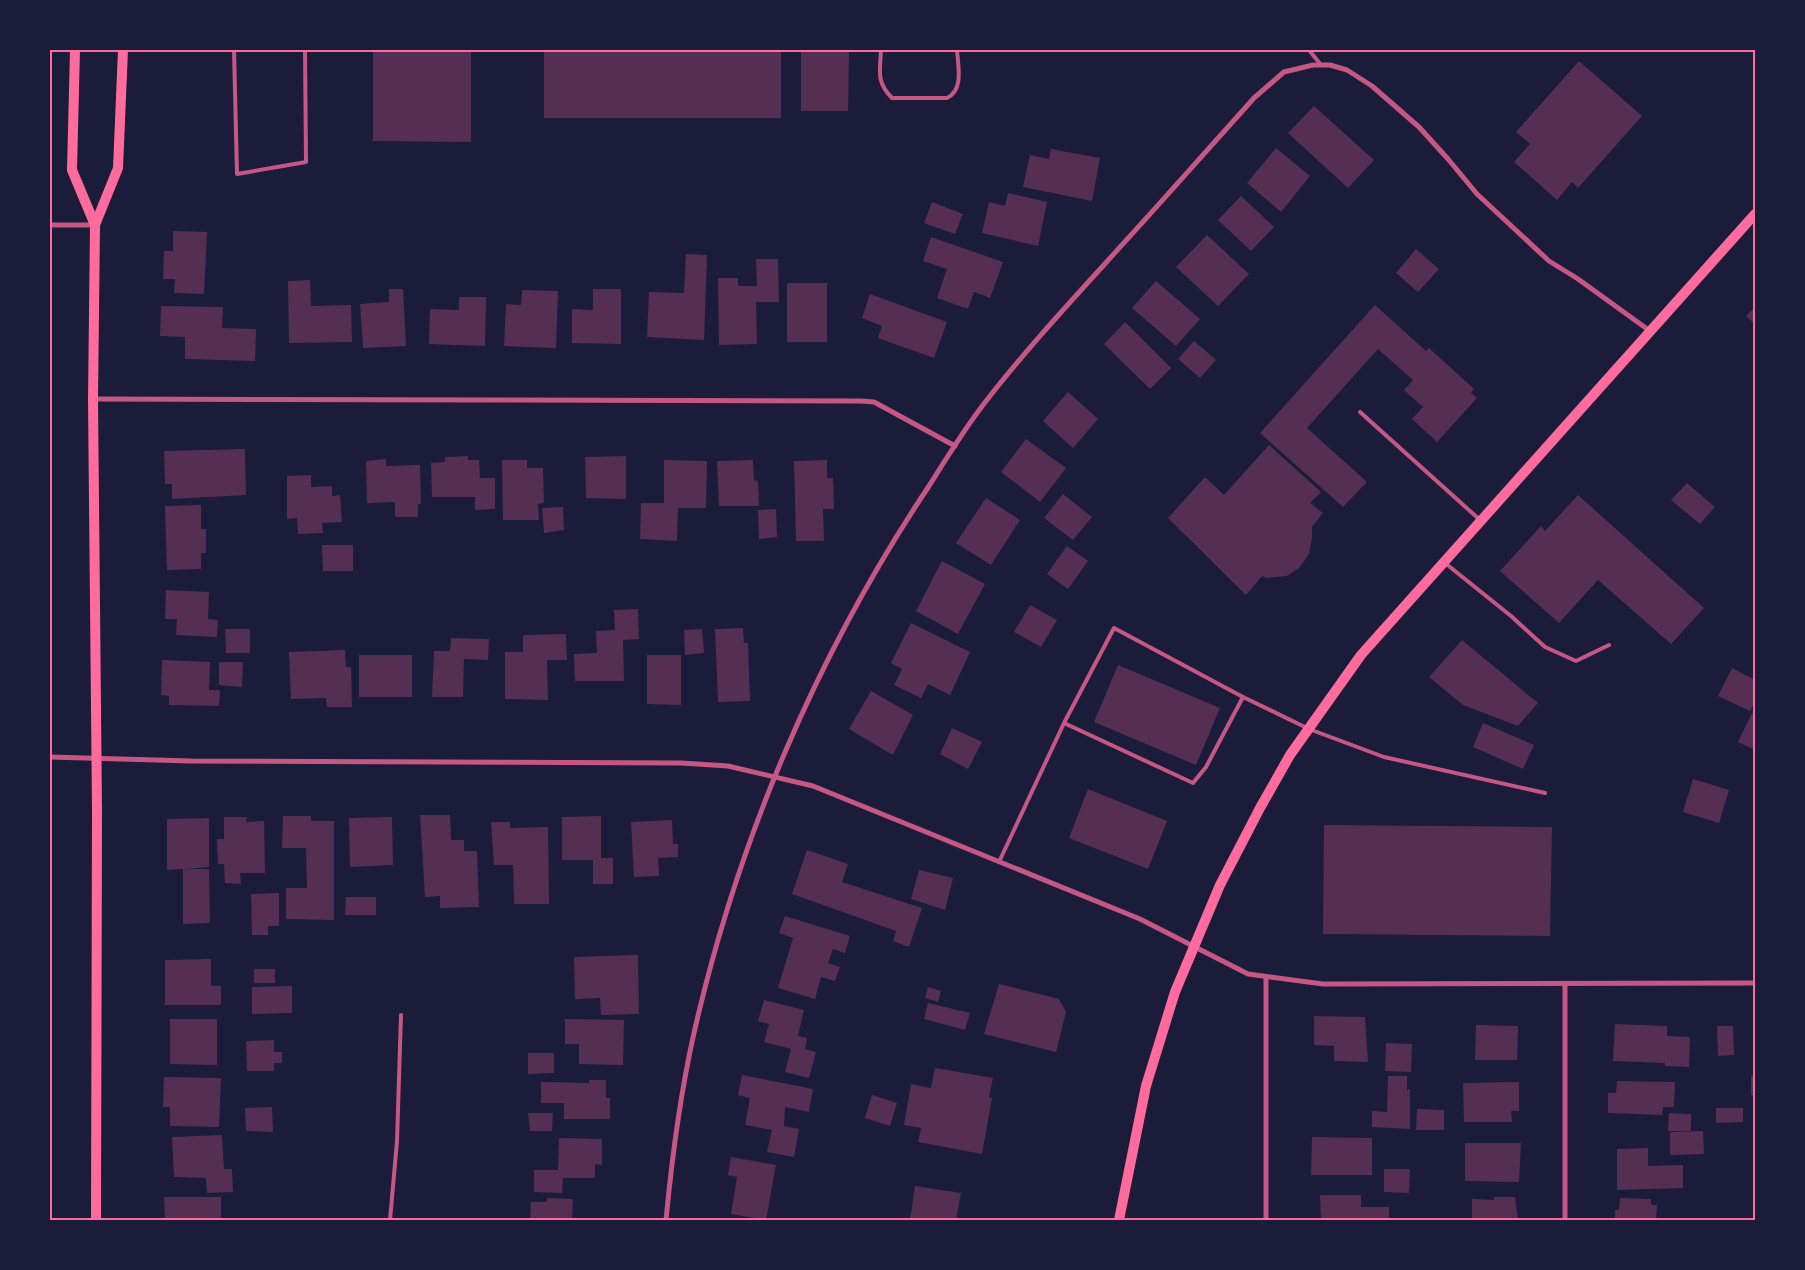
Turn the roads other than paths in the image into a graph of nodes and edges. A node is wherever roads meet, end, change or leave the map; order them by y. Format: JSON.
{"nodes":[{"id":1,"x":74,"y":50,"type":"edge"},
{"id":2,"x":124,"y":50,"type":"edge"},
{"id":3,"x":234,"y":50,"type":"edge"},
{"id":4,"x":305,"y":50,"type":"edge"},
{"id":5,"x":881,"y":50,"type":"edge"},
{"id":6,"x":958,"y":50,"type":"edge"},
{"id":7,"x":1309,"y":50,"type":"edge"},
{"id":8,"x":1321,"y":65,"type":"junction"},
{"id":9,"x":1755,"y":214,"type":"edge"},
{"id":10,"x":50,"y":225,"type":"edge"},
{"id":11,"x":96,"y":225,"type":"junction"},
{"id":12,"x":1650,"y":331,"type":"junction"},
{"id":13,"x":93,"y":399,"type":"junction"},
{"id":14,"x":1360,"y":412,"type":"dead end"},
{"id":15,"x":955,"y":446,"type":"junction"},
{"id":16,"x":1480,"y":520,"type":"junction"},
{"id":17,"x":1443,"y":562,"type":"junction"},
{"id":18,"x":1609,"y":645,"type":"dead end"},
{"id":19,"x":1243,"y":697,"type":"junction"},
{"id":20,"x":1064,"y":723,"type":"junction"},
{"id":21,"x":1309,"y":729,"type":"junction"},
{"id":22,"x":50,"y":757,"type":"edge"},
{"id":23,"x":96,"y":758,"type":"junction"},
{"id":24,"x":774,"y":776,"type":"junction"},
{"id":25,"x":1545,"y":793,"type":"dead end"},
{"id":26,"x":999,"y":862,"type":"junction"},
{"id":27,"x":1194,"y":947,"type":"junction"},
{"id":28,"x":1266,"y":978,"type":"junction"},
{"id":29,"x":1755,"y":983,"type":"edge"},
{"id":30,"x":1565,"y":985,"type":"junction"},
{"id":31,"x":401,"y":1014,"type":"dead end"},
{"id":32,"x":96,"y":1220,"type":"edge"},
{"id":33,"x":390,"y":1220,"type":"edge"},
{"id":34,"x":666,"y":1220,"type":"edge"},
{"id":35,"x":1119,"y":1220,"type":"edge"},
{"id":36,"x":1266,"y":1220,"type":"edge"},
{"id":37,"x":1564,"y":1220,"type":"edge"}],
"edges":[{"from":1,"to":11,"type":"main road"},
{"from":2,"to":11,"type":"main road"},
{"from":3,"to":4,"type":"lane"},
{"from":5,"to":6,"type":"lane"},
{"from":7,"to":8,"type":"lane"},
{"from":8,"to":12,"type":"street"},
{"from":8,"to":15,"type":"street"},
{"from":9,"to":12,"type":"main road"},
{"from":10,"to":11,"type":"street"},
{"from":11,"to":13,"type":"main road"},
{"from":12,"to":16,"type":"main road"},
{"from":13,"to":15,"type":"street"},
{"from":13,"to":23,"type":"main road"},
{"from":14,"to":16,"type":"lane"},
{"from":15,"to":24,"type":"street"},
{"from":16,"to":17,"type":"main road"},
{"from":17,"to":18,"type":"lane"},
{"from":17,"to":21,"type":"main road"},
{"from":19,"to":20,"type":"lane"},
{"from":19,"to":20,"type":"lane"},
{"from":19,"to":21,"type":"lane"},
{"from":20,"to":26,"type":"lane"},
{"from":21,"to":25,"type":"lane"},
{"from":21,"to":27,"type":"main road"},
{"from":22,"to":23,"type":"street"},
{"from":23,"to":24,"type":"street"},
{"from":23,"to":32,"type":"main road"},
{"from":24,"to":26,"type":"street"},
{"from":24,"to":34,"type":"street"},
{"from":26,"to":27,"type":"street"},
{"from":27,"to":28,"type":"street"},
{"from":27,"to":35,"type":"main road"},
{"from":28,"to":30,"type":"street"},
{"from":28,"to":36,"type":"street"},
{"from":29,"to":30,"type":"street"},
{"from":30,"to":37,"type":"street"},
{"from":31,"to":33,"type":"lane"}]}
